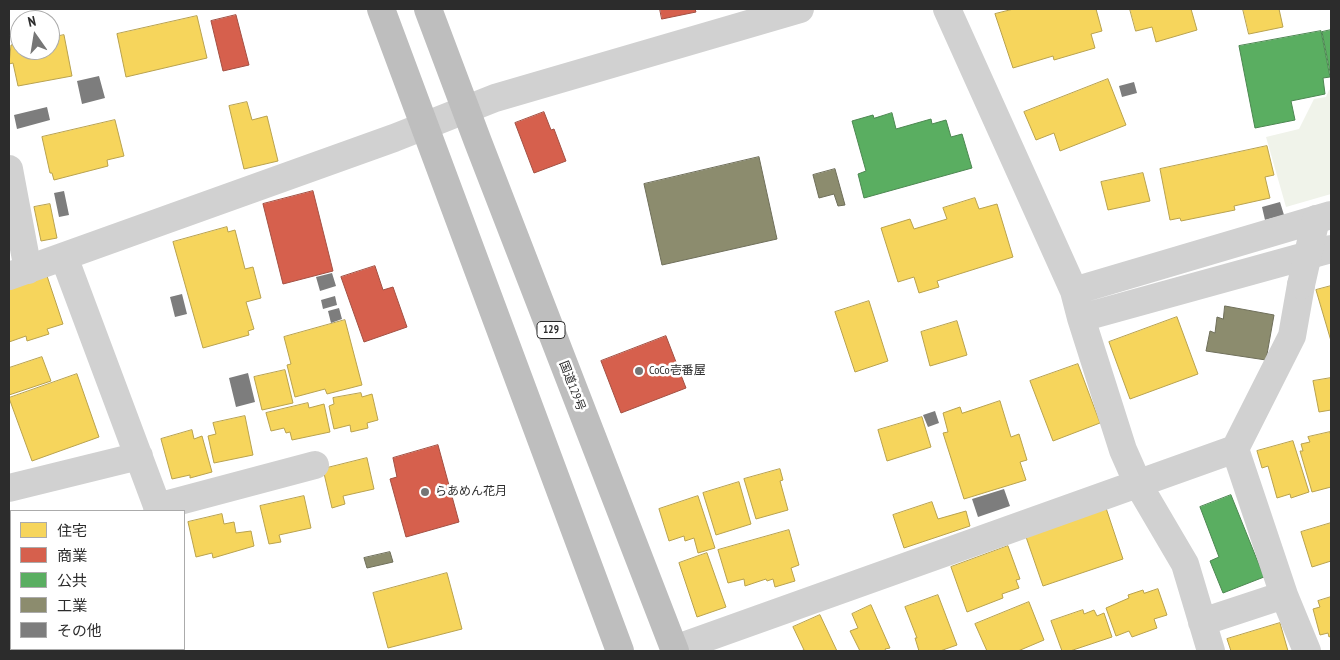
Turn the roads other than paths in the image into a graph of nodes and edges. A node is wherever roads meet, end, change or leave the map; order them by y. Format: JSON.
{"nodes":[{"id":1,"x":381,"y":9,"type":"edge"},
{"id":2,"x":428,"y":9,"type":"edge"},
{"id":3,"x":800,"y":9,"type":"edge"},
{"id":4,"x":947,"y":9,"type":"edge"},
{"id":5,"x":466,"y":110,"type":"junction"},
{"id":6,"x":424,"y":126,"type":"junction"},
{"id":7,"x":9,"y":168,"type":"edge"},
{"id":8,"x":1324,"y":217,"type":"edge"},
{"id":9,"x":1331,"y":249,"type":"edge"},
{"id":10,"x":64,"y":257,"type":"junction"},
{"id":11,"x":18,"y":273,"type":"edge"},
{"id":12,"x":1074,"y":291,"type":"junction"},
{"id":13,"x":1081,"y":318,"type":"junction"},
{"id":14,"x":1235,"y":449,"type":"junction"},
{"id":15,"x":139,"y":456,"type":"junction"},
{"id":16,"x":315,"y":465,"type":"dead end"},
{"id":17,"x":1138,"y":484,"type":"junction"},
{"id":18,"x":9,"y":488,"type":"edge"},
{"id":19,"x":158,"y":509,"type":"edge"},
{"id":20,"x":1284,"y":595,"type":"junction"},
{"id":21,"x":1202,"y":622,"type":"junction"},
{"id":22,"x":675,"y":650,"type":"edge"},
{"id":23,"x":620,"y":651,"type":"edge"},
{"id":24,"x":1211,"y":651,"type":"edge"},
{"id":25,"x":1307,"y":651,"type":"edge"}],
"edges":[{"from":1,"to":6,"type":"highway"},
{"from":2,"to":5,"type":"highway","name":"国道129号","number":"129"},
{"from":3,"to":5,"type":"street"},
{"from":4,"to":12,"type":"street"},
{"from":5,"to":6,"type":"street"},
{"from":5,"to":22,"type":"highway","name":"国道129号","number":"129"},
{"from":6,"to":10,"type":"street"},
{"from":6,"to":23,"type":"highway"},
{"from":7,"to":11,"type":"street"},
{"from":8,"to":12,"type":"street"},
{"from":8,"to":14,"type":"street","bridge":true},
{"from":9,"to":13,"type":"street"},
{"from":10,"to":11,"type":"street"},
{"from":10,"to":15,"type":"street"},
{"from":12,"to":13,"type":"street"},
{"from":13,"to":17,"type":"street"},
{"from":14,"to":17,"type":"street"},
{"from":14,"to":20,"type":"street"},
{"from":15,"to":18,"type":"street"},
{"from":15,"to":19,"type":"street"},
{"from":16,"to":19,"type":"street"},
{"from":17,"to":21,"type":"street"},
{"from":17,"to":22,"type":"street"},
{"from":20,"to":21,"type":"street"},
{"from":20,"to":25,"type":"street"},
{"from":21,"to":24,"type":"street"}]}
